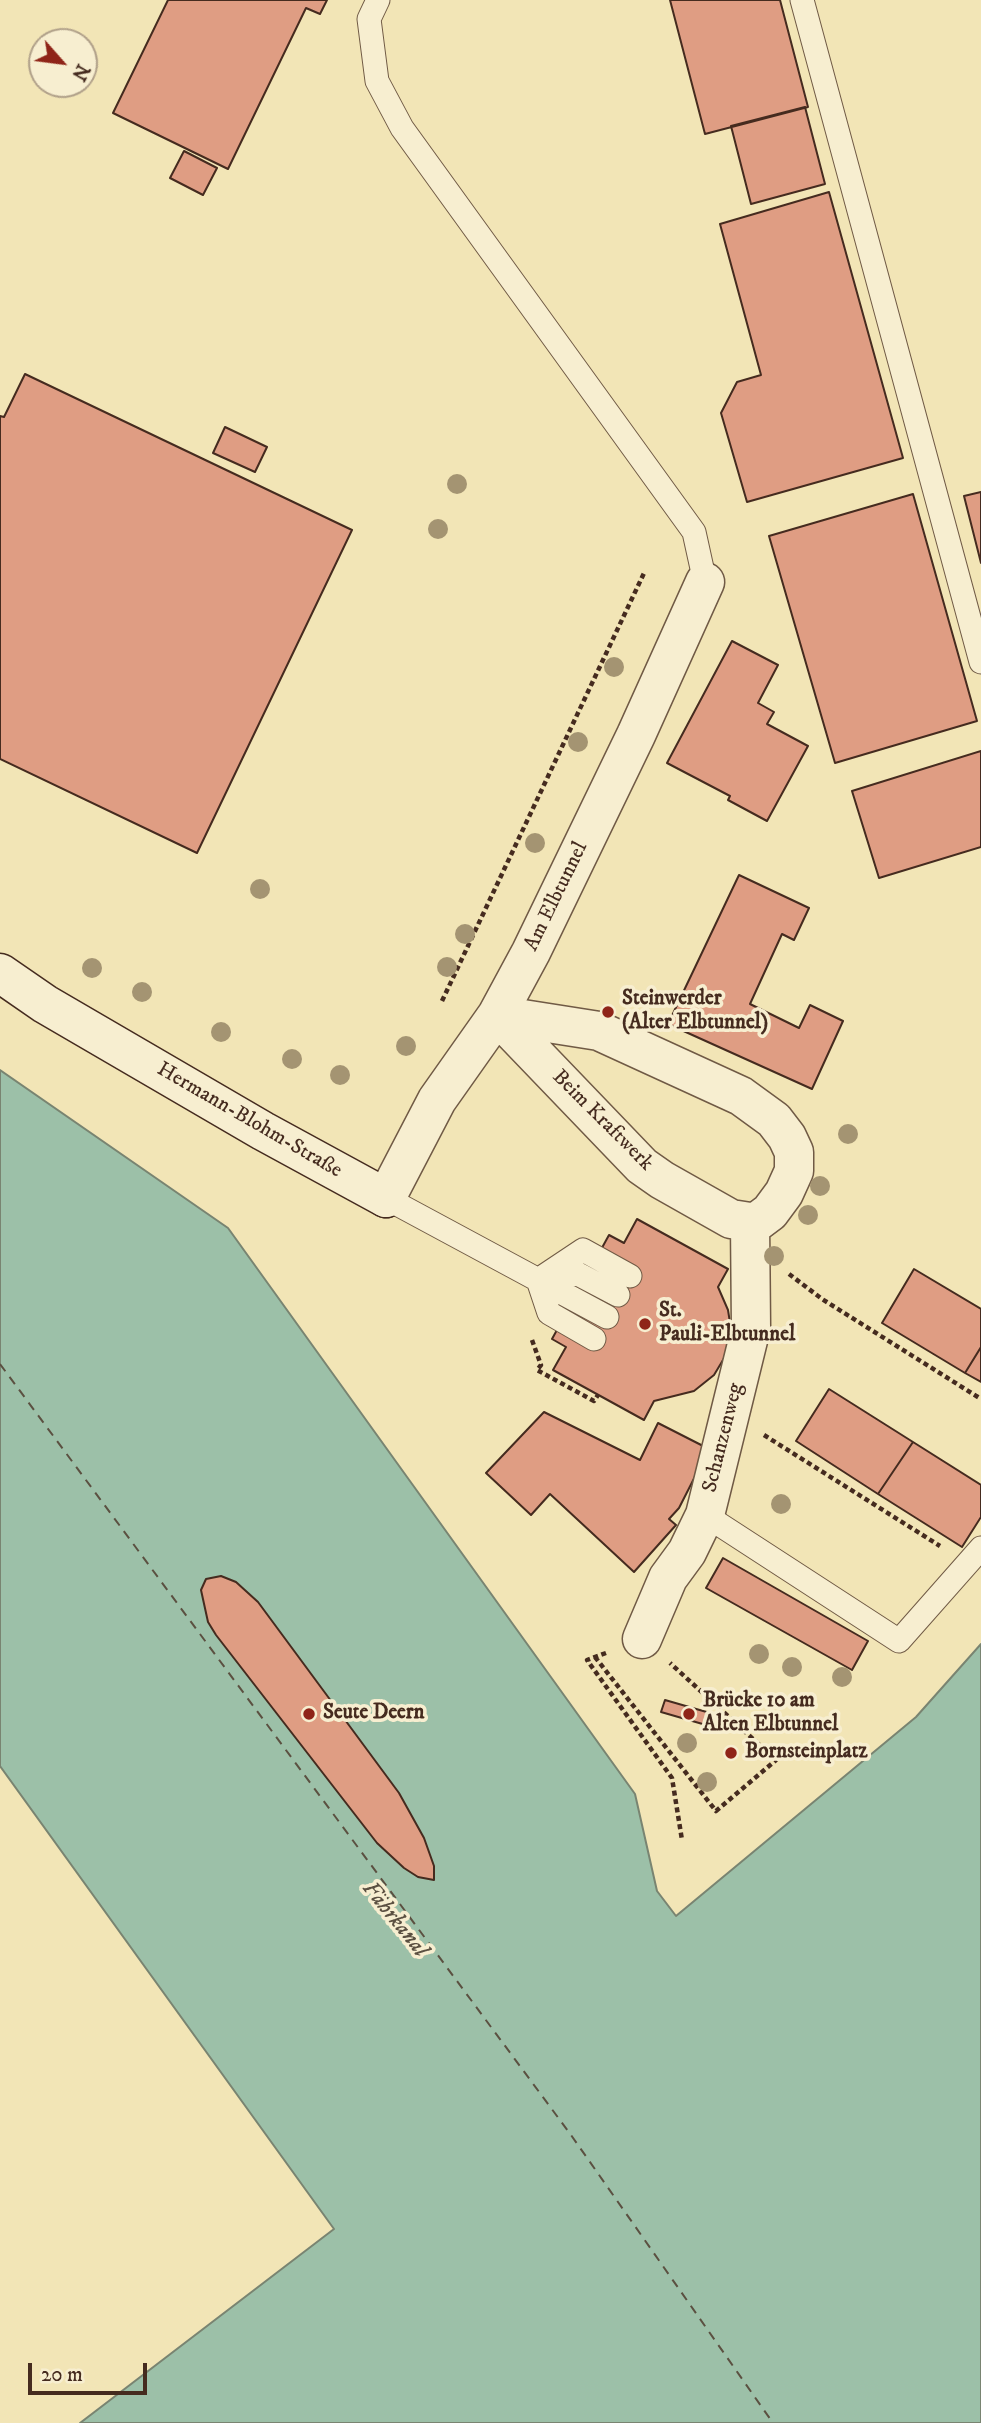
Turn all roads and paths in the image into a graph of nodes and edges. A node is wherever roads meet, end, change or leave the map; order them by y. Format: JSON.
{"nodes":[{"id":1,"x":378,"y":0,"type":"edge"},
{"id":2,"x":802,"y":0,"type":"edge"},
{"id":3,"x":645,"y":571,"type":"dead end"},
{"id":4,"x":705,"y":582,"type":"joint"},
{"id":5,"x":981,"y":662,"type":"edge"},
{"id":6,"x":0,"y":973,"type":"edge"},
{"id":7,"x":442,"y":1001,"type":"dead end"},
{"id":8,"x":497,"y":1015,"type":"junction"},
{"id":9,"x":386,"y":1198,"type":"junction"},
{"id":10,"x":751,"y":1239,"type":"junction"},
{"id":11,"x":538,"y":1280,"type":"junction"},
{"id":12,"x":624,"y":1285,"type":"dead end"},
{"id":13,"x":607,"y":1317,"type":"dead end"},
{"id":14,"x":594,"y":1339,"type":"dead end"},
{"id":15,"x":598,"y":1395,"type":"dead end"},
{"id":16,"x":981,"y":1399,"type":"edge"},
{"id":17,"x":594,"y":1401,"type":"dead end"},
{"id":18,"x":730,"y":1414,"type":"junction"},
{"id":19,"x":705,"y":1515,"type":"junction"},
{"id":20,"x":974,"y":1556,"type":"edge"},
{"id":21,"x":642,"y":1639,"type":"junction"},
{"id":22,"x":595,"y":1657,"type":"junction"},
{"id":23,"x":682,"y":1840,"type":"dead end"}],
"edges":[{"from":1,"to":4,"type":"lane"},
{"from":2,"to":5,"type":"lane"},
{"from":3,"to":7,"type":"path"},
{"from":4,"to":8,"type":"street","name":"Am Elbtunnel"},
{"from":6,"to":9,"type":"street","name":"Hermann-Blohm-Straße"},
{"from":8,"to":9,"type":"street","name":"Am Elbtunnel"},
{"from":8,"to":10,"type":"street","name":"Beim Kraftwerk"},
{"from":8,"to":10,"type":"street"},
{"from":9,"to":11,"type":"lane","name":"Hermann-Blohm-Straße"},
{"from":10,"to":16,"type":"path"},
{"from":10,"to":18,"type":"street","name":"Schanzenweg"},
{"from":11,"to":12,"type":"lane"},
{"from":11,"to":13,"type":"lane"},
{"from":11,"to":14,"type":"lane"},
{"from":15,"to":17,"type":"path"},
{"from":18,"to":19,"type":"street","name":"Schanzenweg"},
{"from":18,"to":20,"type":"path"},
{"from":19,"to":20,"type":"lane"},
{"from":19,"to":21,"type":"street","name":"Schanzenweg"},
{"from":21,"to":22,"type":"path"},
{"from":21,"to":22,"type":"path"},
{"from":22,"to":23,"type":"path"}]}
